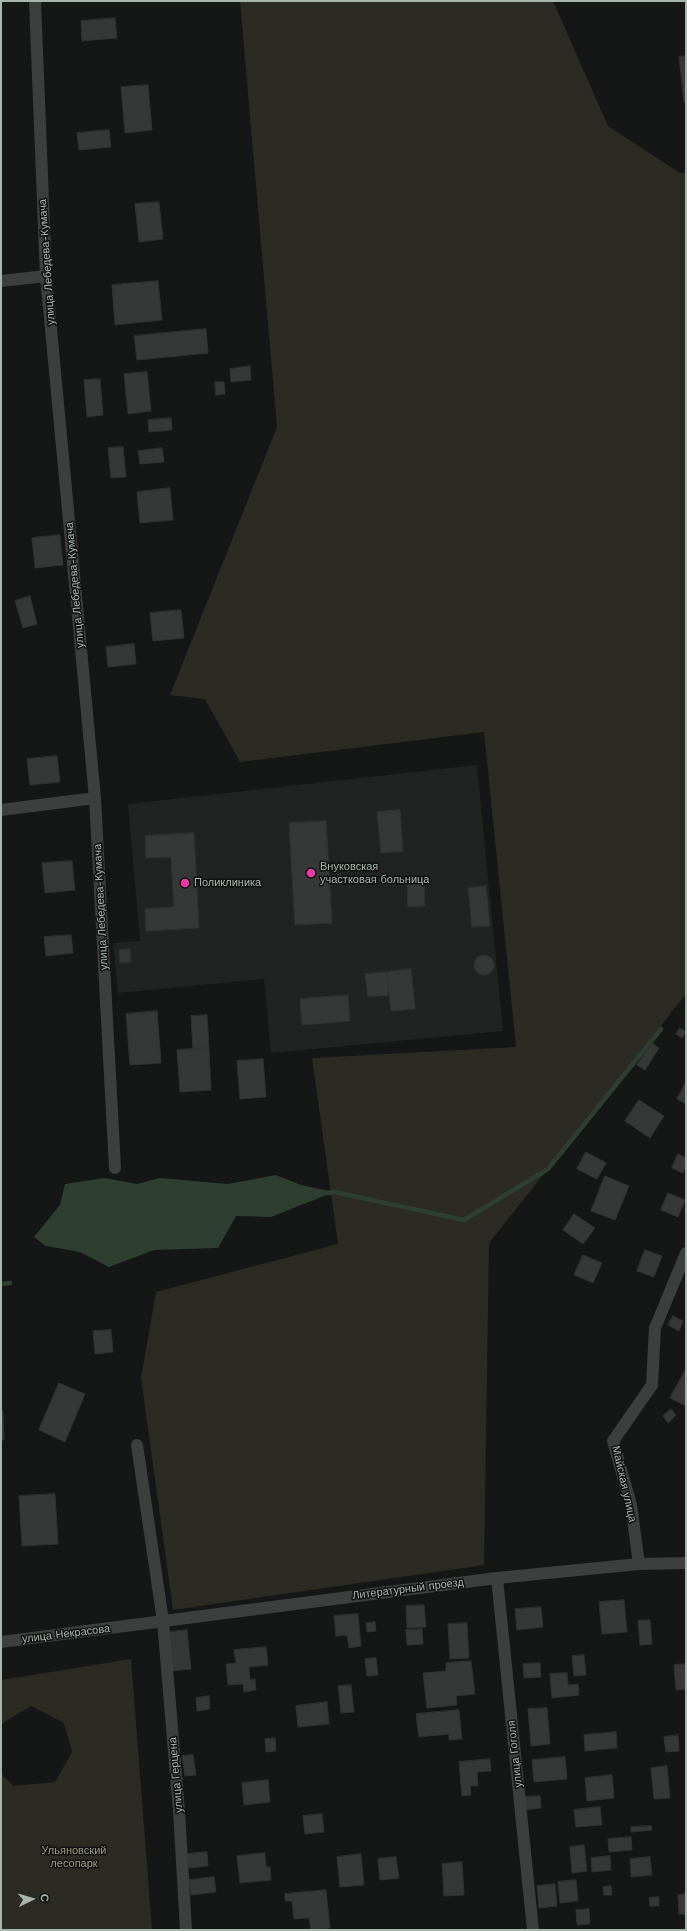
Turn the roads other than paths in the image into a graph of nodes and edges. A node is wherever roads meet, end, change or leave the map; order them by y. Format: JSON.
{"nodes":[{"id":1,"x":35,"y":1,"type":"edge"},
{"id":2,"x":46,"y":276,"type":"junction"},
{"id":3,"x":1,"y":281,"type":"edge"},
{"id":4,"x":96,"y":798,"type":"junction"},
{"id":5,"x":1,"y":810,"type":"edge"},
{"id":6,"x":115,"y":1168,"type":"dead end"},
{"id":7,"x":686,"y":1253,"type":"edge"},
{"id":8,"x":137,"y":1445,"type":"dead end"},
{"id":9,"x":686,"y":1563,"type":"edge"},
{"id":10,"x":639,"y":1564,"type":"junction"},
{"id":11,"x":497,"y":1578,"type":"junction"},
{"id":12,"x":163,"y":1621,"type":"junction"},
{"id":13,"x":131,"y":1626,"type":"joint"},
{"id":14,"x":1,"y":1642,"type":"edge"},
{"id":15,"x":186,"y":1930,"type":"edge"},
{"id":16,"x":533,"y":1930,"type":"edge"}],
"edges":[{"from":1,"to":2,"type":"street","name":"улица Лебедева-Кумача"},
{"from":2,"to":3,"type":"street"},
{"from":2,"to":4,"type":"street","name":"улица Лебедева-Кумача"},
{"from":4,"to":5,"type":"street"},
{"from":4,"to":6,"type":"street","name":"улица Лебедева-Кумача"},
{"from":7,"to":10,"type":"street","name":"Майская улица"},
{"from":8,"to":12,"type":"street","name":"улица Герцена"},
{"from":9,"to":10,"type":"street","name":"Литературный проезд"},
{"from":10,"to":11,"type":"street","name":"Литературный проезд"},
{"from":11,"to":12,"type":"street","name":"Литературный проезд"},
{"from":11,"to":16,"type":"street","name":"улица Гоголя"},
{"from":12,"to":13,"type":"street","name":"Литературный проезд"},
{"from":12,"to":15,"type":"street","name":"улица Герцена"},
{"from":13,"to":14,"type":"street","name":"улица Некрасова"}]}
